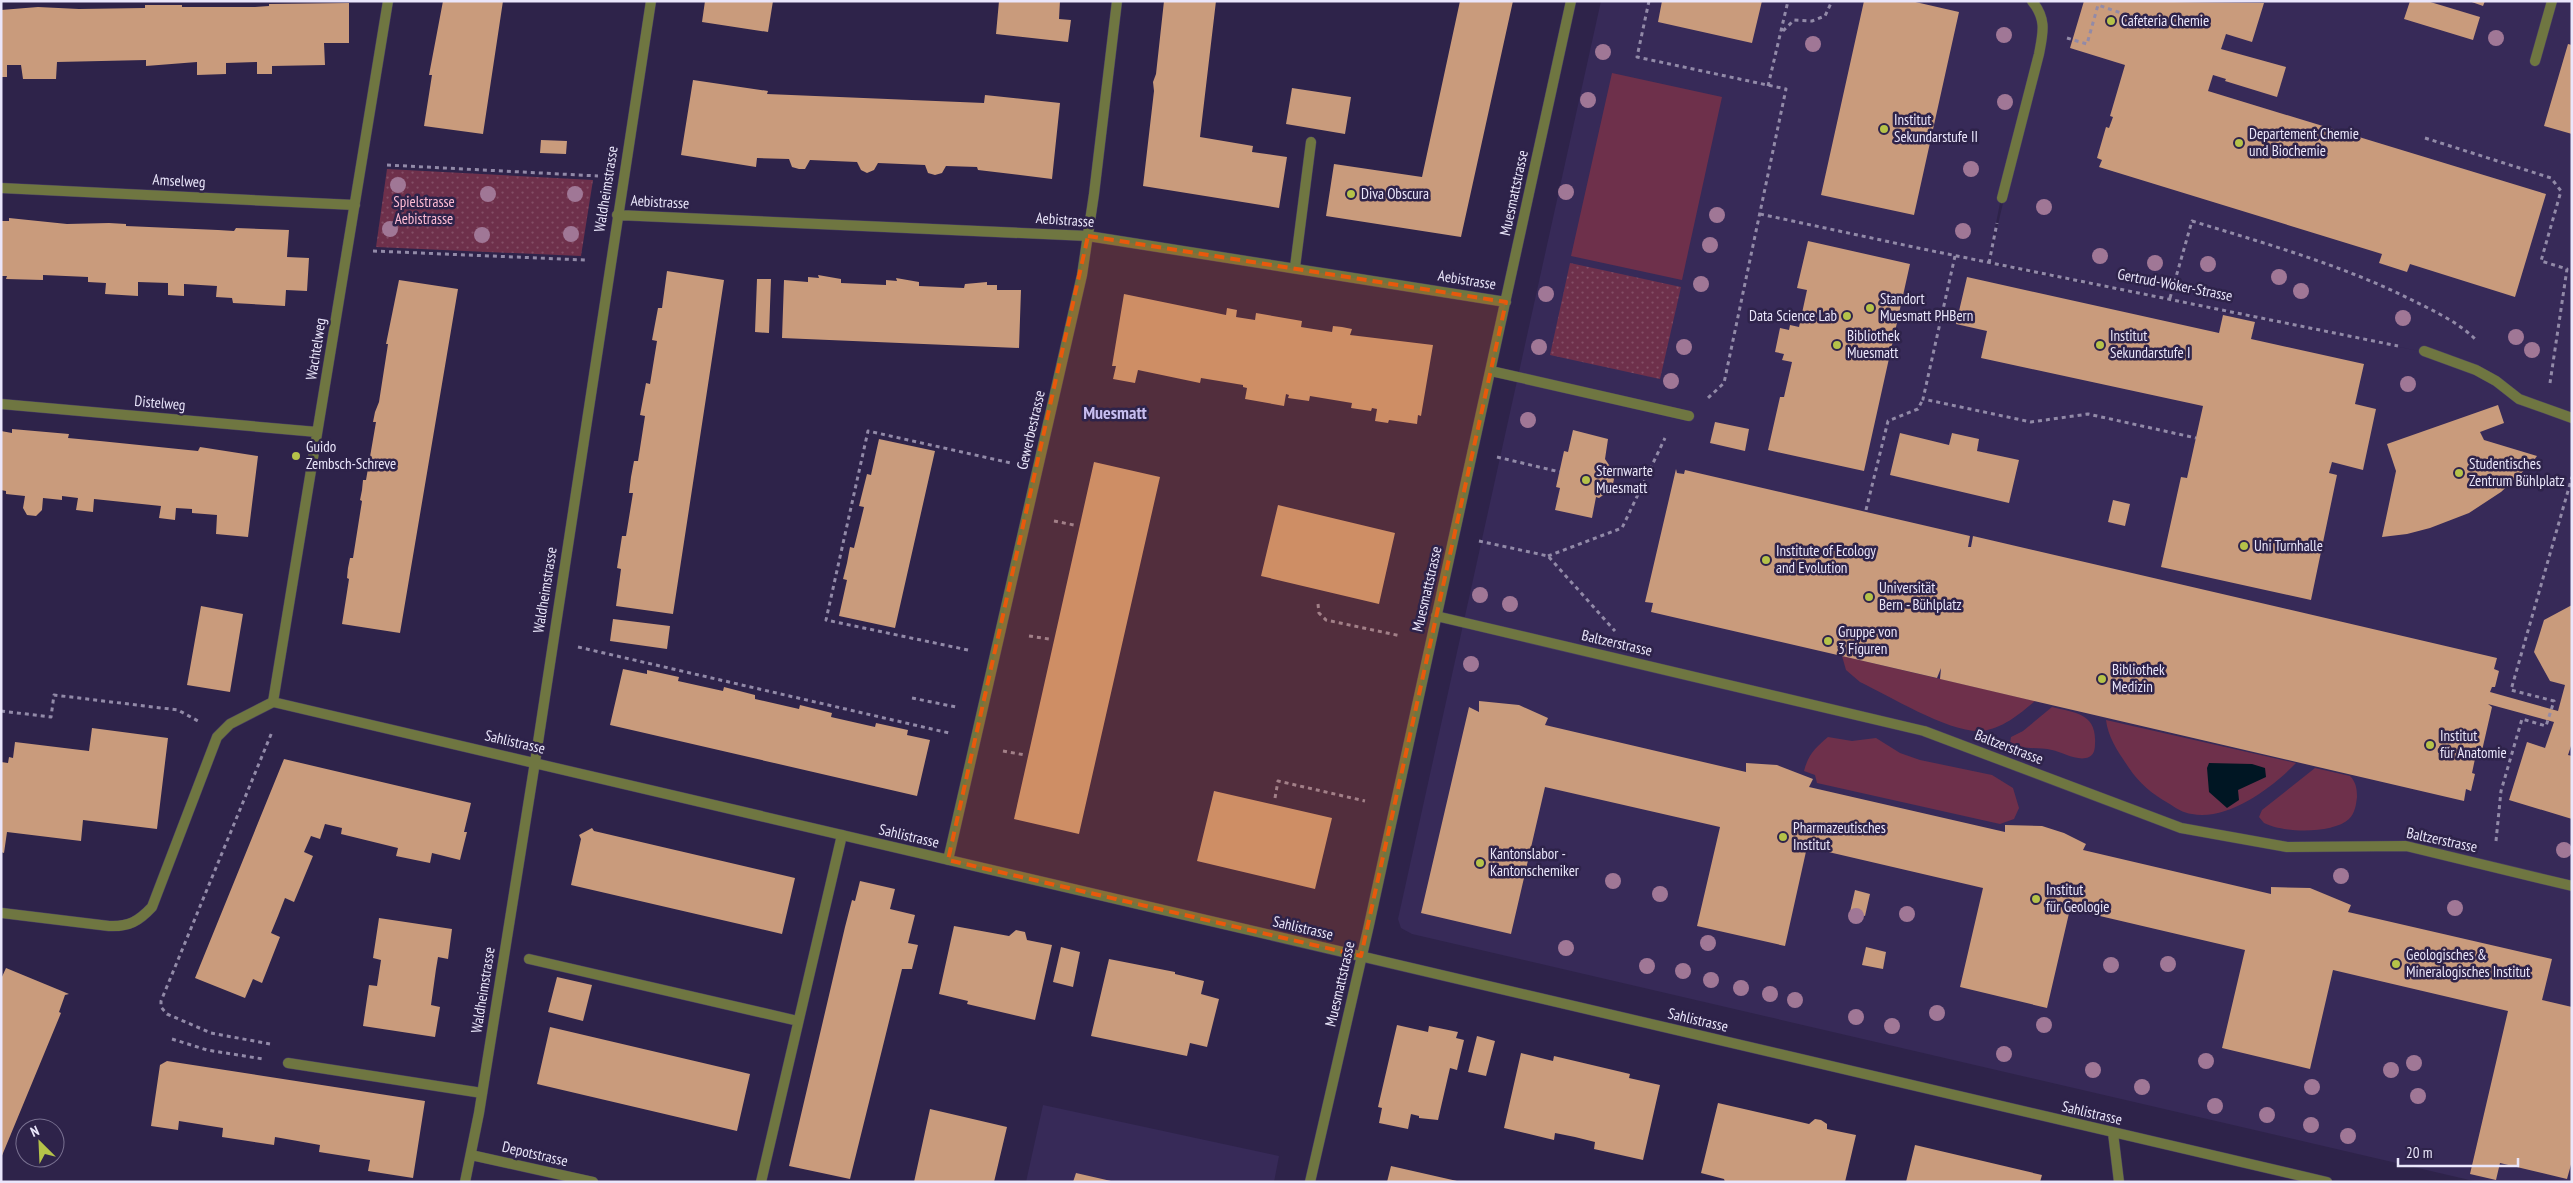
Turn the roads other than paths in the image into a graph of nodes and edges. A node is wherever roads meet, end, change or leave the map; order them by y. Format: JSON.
{"nodes":[{"id":1,"x":388,"y":1,"type":"edge"},
{"id":2,"x":651,"y":1,"type":"edge"},
{"id":3,"x":1118,"y":1,"type":"edge"},
{"id":4,"x":1571,"y":1,"type":"edge"},
{"id":5,"x":2032,"y":1,"type":"edge"},
{"id":6,"x":2552,"y":1,"type":"edge"},
{"id":7,"x":2535,"y":61,"type":"dead end"},
{"id":8,"x":1311,"y":142,"type":"dead end"},
{"id":9,"x":1,"y":188,"type":"edge"},
{"id":10,"x":2002,"y":198,"type":"road end"},
{"id":11,"x":355,"y":205,"type":"junction"},
{"id":12,"x":617,"y":215,"type":"junction"},
{"id":13,"x":1088,"y":236,"type":"junction"},
{"id":14,"x":1295,"y":267,"type":"junction"},
{"id":15,"x":1506,"y":302,"type":"junction"},
{"id":16,"x":2424,"y":351,"type":"road end"},
{"id":17,"x":1491,"y":371,"type":"junction"},
{"id":18,"x":1,"y":404,"type":"edge"},
{"id":19,"x":1689,"y":416,"type":"road end"},
{"id":20,"x":2572,"y":418,"type":"edge"},
{"id":21,"x":317,"y":432,"type":"junction"},
{"id":22,"x":1436,"y":616,"type":"junction"},
{"id":23,"x":273,"y":702,"type":"junction"},
{"id":24,"x":535,"y":762,"type":"junction"},
{"id":25,"x":842,"y":835,"type":"junction"},
{"id":26,"x":948,"y":860,"type":"junction"},
{"id":27,"x":2572,"y":886,"type":"edge"},
{"id":28,"x":2,"y":913,"type":"edge"},
{"id":29,"x":1361,"y":956,"type":"junction"},
{"id":30,"x":529,"y":959,"type":"dead end"},
{"id":31,"x":798,"y":1021,"type":"junction"},
{"id":32,"x":288,"y":1063,"type":"road end"},
{"id":33,"x":482,"y":1093,"type":"junction"},
{"id":34,"x":2113,"y":1133,"type":"junction"},
{"id":35,"x":471,"y":1155,"type":"junction"},
{"id":36,"x":465,"y":1182,"type":"edge"},
{"id":37,"x":593,"y":1182,"type":"edge"},
{"id":38,"x":761,"y":1182,"type":"edge"},
{"id":39,"x":1310,"y":1182,"type":"edge"},
{"id":40,"x":2119,"y":1182,"type":"edge"},
{"id":41,"x":2327,"y":1182,"type":"edge"}],
"edges":[{"from":1,"to":11,"type":"street","name":"Wachtelweg"},
{"from":2,"to":12,"type":"street","name":"Waldheimstrasse"},
{"from":3,"to":13,"type":"street","name":"Gewerbestrasse"},
{"from":4,"to":15,"type":"street","name":"Muesmattstrasse"},
{"from":5,"to":10,"type":"street"},
{"from":6,"to":7,"type":"street"},
{"from":8,"to":14,"type":"street"},
{"from":9,"to":11,"type":"street","name":"Amselweg"},
{"from":11,"to":21,"type":"street","name":"Wachtelweg"},
{"from":12,"to":13,"type":"street","name":"Aebistrasse"},
{"from":12,"to":24,"type":"street","name":"Waldheimstrasse"},
{"from":13,"to":14,"type":"street","name":"Aebistrasse"},
{"from":13,"to":26,"type":"street","name":"Gewerbestrasse"},
{"from":14,"to":15,"type":"street","name":"Aebistrasse"},
{"from":15,"to":17,"type":"street","name":"Muesmattstrasse"},
{"from":16,"to":20,"type":"street"},
{"from":17,"to":19,"type":"street"},
{"from":17,"to":22,"type":"street","name":"Muesmattstrasse"},
{"from":18,"to":21,"type":"street","name":"Distelweg"},
{"from":21,"to":23,"type":"street","name":"Wachtelweg"},
{"from":22,"to":27,"type":"street","name":"Baltzerstrasse"},
{"from":22,"to":29,"type":"street","name":"Muesmattstrasse"},
{"from":23,"to":24,"type":"street","name":"Sahlistrasse"},
{"from":23,"to":28,"type":"street"},
{"from":24,"to":25,"type":"street","name":"Sahlistrasse"},
{"from":24,"to":33,"type":"street","name":"Waldheimstrasse"},
{"from":25,"to":26,"type":"street","name":"Sahlistrasse"},
{"from":25,"to":31,"type":"street"},
{"from":26,"to":29,"type":"street","name":"Sahlistrasse"},
{"from":29,"to":34,"type":"street","name":"Sahlistrasse"},
{"from":29,"to":39,"type":"street","name":"Muesmattstrasse"},
{"from":30,"to":31,"type":"street"},
{"from":31,"to":38,"type":"street"},
{"from":32,"to":33,"type":"street"},
{"from":33,"to":35,"type":"street","name":"Waldheimstrasse"},
{"from":34,"to":40,"type":"street"},
{"from":34,"to":41,"type":"street","name":"Sahlistrasse"},
{"from":35,"to":36,"type":"street","name":"Waldheimstrasse"},
{"from":35,"to":37,"type":"street","name":"Depotstrasse"}]}
